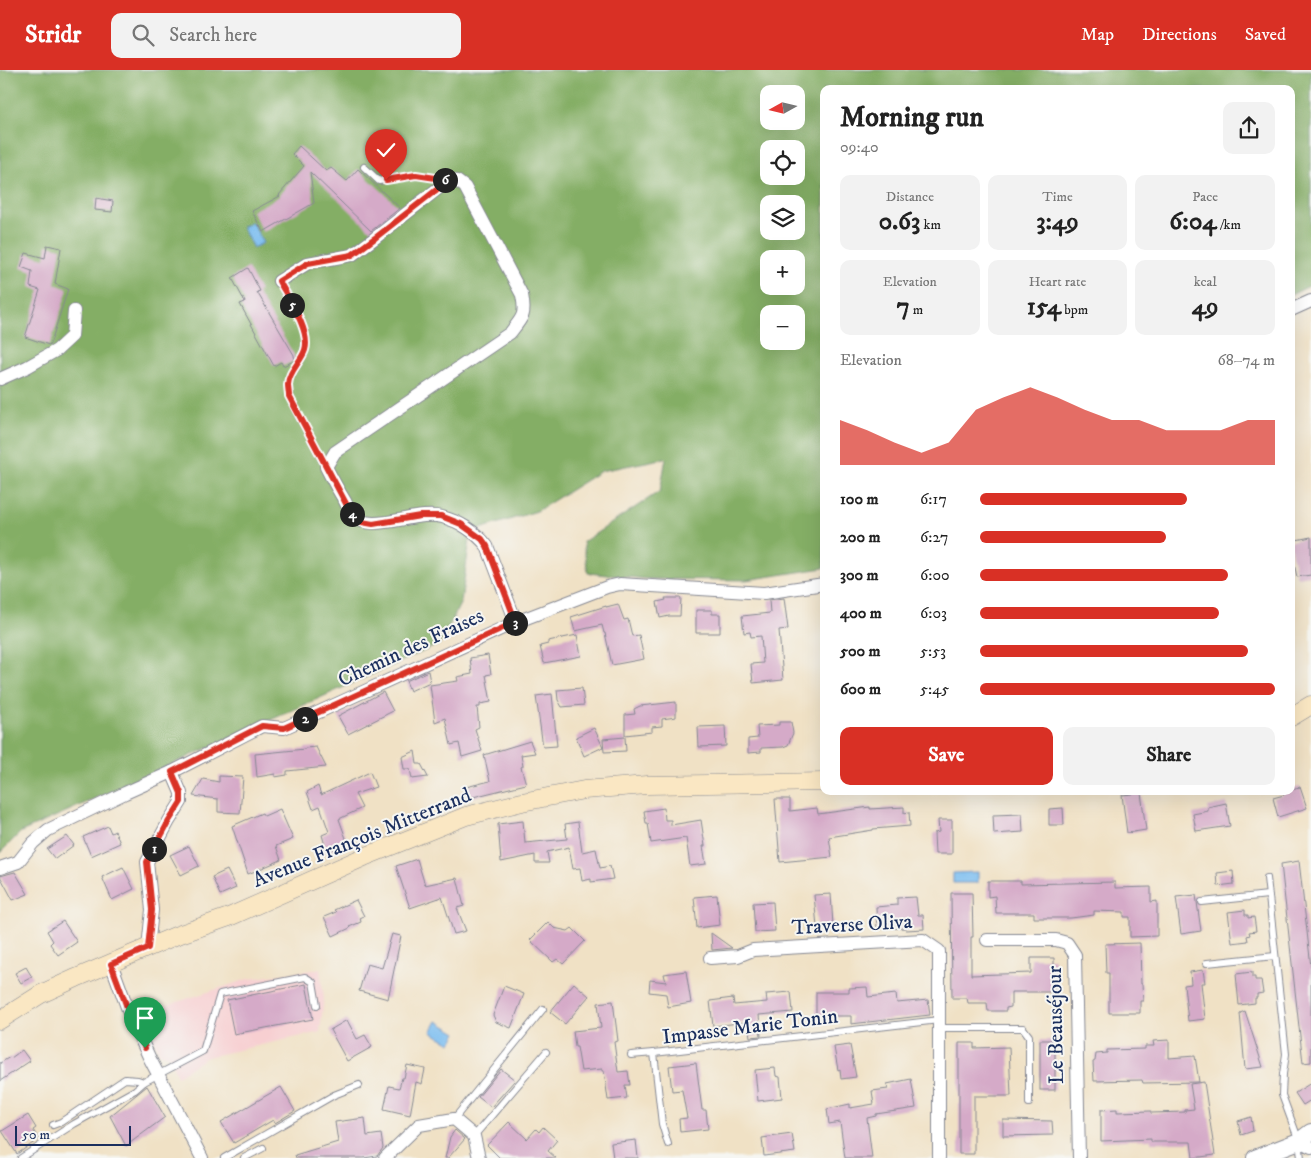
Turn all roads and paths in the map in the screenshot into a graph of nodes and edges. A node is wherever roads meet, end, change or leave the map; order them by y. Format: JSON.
{"nodes":[{"id":1,"x":364,"y":167,"type":"dead end"},
{"id":2,"x":449,"y":180,"type":"junction"},
{"id":3,"x":279,"y":281,"type":"joint"},
{"id":4,"x":1311,"y":301,"type":"edge"},
{"id":5,"x":1295,"y":308,"type":"edge"},
{"id":6,"x":74,"y":311,"type":"dead end"},
{"id":7,"x":0,"y":379,"type":"edge"},
{"id":8,"x":326,"y":467,"type":"junction"},
{"id":9,"x":820,"y":585,"type":"edge"},
{"id":10,"x":516,"y":622,"type":"junction"},
{"id":11,"x":1311,"y":705,"type":"edge"},
{"id":12,"x":1295,"y":715,"type":"edge"},
{"id":13,"x":172,"y":772,"type":"junction"},
{"id":14,"x":820,"y":782,"type":"edge"},
{"id":15,"x":0,"y":868,"type":"edge"},
{"id":16,"x":1267,"y":878,"type":"dead end"},
{"id":17,"x":1268,"y":895,"type":"junction"},
{"id":18,"x":1202,"y":902,"type":"dead end"},
{"id":19,"x":987,"y":940,"type":"dead end"},
{"id":20,"x":148,"y":948,"type":"junction"},
{"id":21,"x":1275,"y":956,"type":"junction"},
{"id":22,"x":710,"y":958,"type":"dead end"},
{"id":23,"x":1206,"y":963,"type":"dead end"},
{"id":24,"x":111,"y":964,"type":"junction"},
{"id":25,"x":317,"y":1005,"type":"dead end"},
{"id":26,"x":543,"y":1009,"type":"dead end"},
{"id":27,"x":0,"y":1020,"type":"edge"},
{"id":28,"x":939,"y":1024,"type":"junction"},
{"id":29,"x":546,"y":1052,"type":"dead end"},
{"id":30,"x":654,"y":1053,"type":"junction"},
{"id":31,"x":631,"y":1055,"type":"dead end"},
{"id":32,"x":157,"y":1076,"type":"junction"},
{"id":33,"x":144,"y":1082,"type":"junction"},
{"id":34,"x":359,"y":1084,"type":"dead end"},
{"id":35,"x":1029,"y":1103,"type":"dead end"},
{"id":36,"x":454,"y":1119,"type":"junction"},
{"id":37,"x":53,"y":1125,"type":"dead end"},
{"id":38,"x":474,"y":1136,"type":"junction"},
{"id":39,"x":1307,"y":1140,"type":"edge"},
{"id":40,"x":668,"y":1144,"type":"dead end"},
{"id":41,"x":263,"y":1148,"type":"dead end"},
{"id":42,"x":21,"y":1158,"type":"edge"},
{"id":43,"x":201,"y":1158,"type":"edge"},
{"id":44,"x":224,"y":1158,"type":"edge"},
{"id":45,"x":244,"y":1158,"type":"edge"},
{"id":46,"x":385,"y":1158,"type":"edge"},
{"id":47,"x":479,"y":1158,"type":"edge"},
{"id":48,"x":939,"y":1158,"type":"edge"},
{"id":49,"x":1079,"y":1158,"type":"edge"},
{"id":50,"x":1255,"y":1158,"type":"edge"},
{"id":51,"x":1301,"y":1158,"type":"edge"}],
"edges":[{"from":1,"to":2,"type":"lane"},
{"from":2,"to":3,"type":"street"},
{"from":2,"to":8,"type":"street"},
{"from":3,"to":8,"type":"lane"},
{"from":4,"to":5,"type":"street"},
{"from":6,"to":7,"type":"street"},
{"from":8,"to":10,"type":"street"},
{"from":9,"to":10,"type":"street","name":"Chemin des Fraises"},
{"from":10,"to":13,"type":"street","name":"Chemin des Fraises"},
{"from":11,"to":12,"type":"main road"},
{"from":13,"to":15,"type":"street","name":"Chemin des Fraises"},
{"from":13,"to":20,"type":"street"},
{"from":14,"to":20,"type":"main road","name":"Avenue François Mitterrand"},
{"from":16,"to":17,"type":"lane"},
{"from":17,"to":18,"type":"lane"},
{"from":17,"to":21,"type":"lane"},
{"from":19,"to":49,"type":"street","name":"Le Beauséjour"},
{"from":20,"to":24,"type":"main road","name":"Avenue François Mitterrand"},
{"from":21,"to":23,"type":"lane"},
{"from":21,"to":39,"type":"lane"},
{"from":22,"to":28,"type":"street","name":"Traverse Oliva"},
{"from":24,"to":27,"type":"main road","name":"Avenue François Mitterrand"},
{"from":24,"to":32,"type":"street"},
{"from":25,"to":32,"type":"lane"},
{"from":26,"to":36,"type":"lane"},
{"from":28,"to":30,"type":"lane","name":"Impasse Marie Tonin"},
{"from":28,"to":35,"type":"lane","name":"Impasse Marie Tonin"},
{"from":28,"to":48,"type":"street","name":"Traverse Oliva"},
{"from":29,"to":38,"type":"lane"},
{"from":30,"to":31,"type":"lane"},
{"from":30,"to":40,"type":"lane","name":"Impasse Marie Tonin"},
{"from":32,"to":33,"type":"lane"},
{"from":32,"to":43,"type":"street"},
{"from":33,"to":37,"type":"lane"},
{"from":33,"to":42,"type":"lane"},
{"from":34,"to":44,"type":"lane"},
{"from":36,"to":38,"type":"street"},
{"from":36,"to":46,"type":"street"},
{"from":38,"to":47,"type":"street"},
{"from":39,"to":50,"type":"street"},
{"from":39,"to":51,"type":"lane"},
{"from":41,"to":45,"type":"lane"}]}
